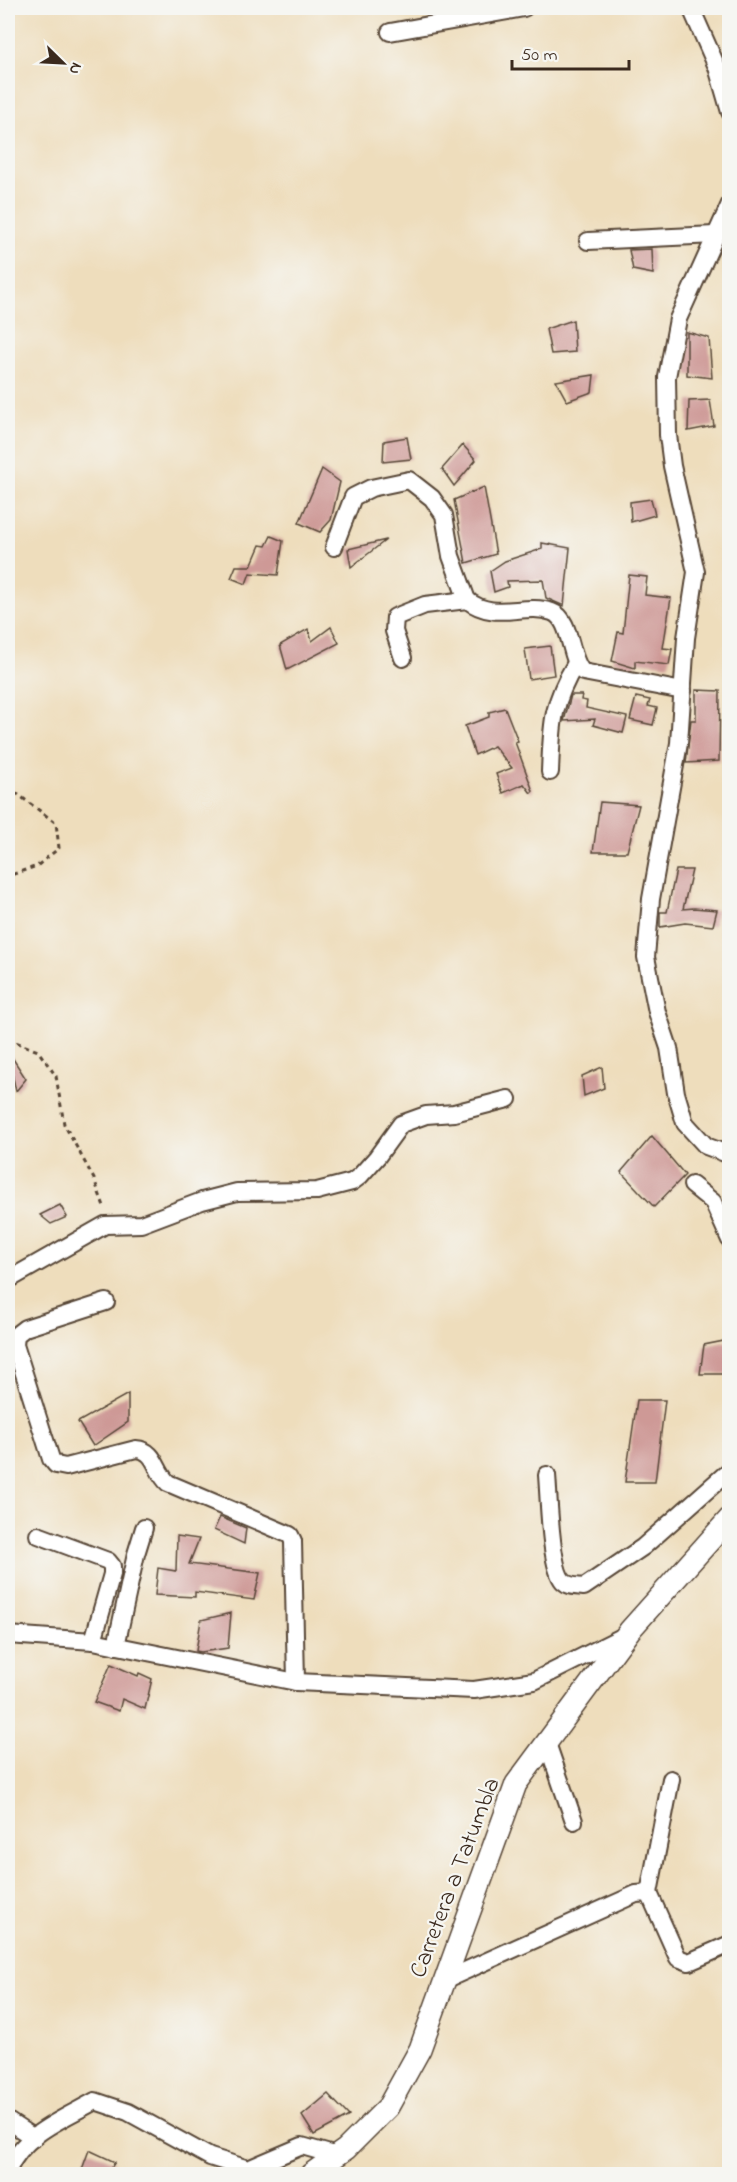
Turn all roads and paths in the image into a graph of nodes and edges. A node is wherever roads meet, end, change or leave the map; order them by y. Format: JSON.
{"nodes":[{"id":1,"x":524,"y":8,"type":"edge"},
{"id":2,"x":691,"y":8,"type":"edge"},
{"id":3,"x":390,"y":32,"type":"dead end"},
{"id":4,"x":728,"y":100,"type":"edge"},
{"id":5,"x":729,"y":204,"type":"edge"},
{"id":6,"x":715,"y":236,"type":"junction"},
{"id":7,"x":588,"y":241,"type":"dead end"},
{"id":8,"x":334,"y":547,"type":"dead end"},
{"id":9,"x":467,"y":600,"type":"junction"},
{"id":10,"x":403,"y":658,"type":"dead end"},
{"id":11,"x":576,"y":663,"type":"junction"},
{"id":12,"x":683,"y":691,"type":"junction"},
{"id":13,"x":550,"y":772,"type":"dead end"},
{"id":14,"x":8,"y":787,"type":"edge"},
{"id":15,"x":8,"y":876,"type":"edge"},
{"id":16,"x":8,"y":1039,"type":"edge"},
{"id":17,"x":508,"y":1099,"type":"dead end"},
{"id":18,"x":729,"y":1155,"type":"edge"},
{"id":19,"x":692,"y":1185,"type":"dead end"},
{"id":20,"x":111,"y":1225,"type":"junction"},
{"id":21,"x":729,"y":1240,"type":"edge"},
{"id":22,"x":8,"y":1280,"type":"edge"},
{"id":23,"x":106,"y":1302,"type":"dead end"},
{"id":24,"x":729,"y":1470,"type":"edge"},
{"id":25,"x":547,"y":1475,"type":"dead end"},
{"id":26,"x":729,"y":1518,"type":"edge"},
{"id":27,"x":144,"y":1528,"type":"dead end"},
{"id":28,"x":38,"y":1535,"type":"dead end"},
{"id":29,"x":8,"y":1635,"type":"edge"},
{"id":30,"x":625,"y":1636,"type":"junction"},
{"id":31,"x":93,"y":1641,"type":"junction"},
{"id":32,"x":117,"y":1646,"type":"junction"},
{"id":33,"x":296,"y":1682,"type":"junction"},
{"id":34,"x":547,"y":1743,"type":"junction"},
{"id":35,"x":671,"y":1779,"type":"dead end"},
{"id":36,"x":574,"y":1821,"type":"dead end"},
{"id":37,"x":650,"y":1893,"type":"junction"},
{"id":38,"x":729,"y":1944,"type":"edge"},
{"id":39,"x":445,"y":1980,"type":"junction"},
{"id":40,"x":8,"y":2121,"type":"edge"},
{"id":41,"x":34,"y":2138,"type":"junction"},
{"id":42,"x":337,"y":2156,"type":"junction"},
{"id":43,"x":8,"y":2170,"type":"edge"},
{"id":44,"x":311,"y":2175,"type":"edge"}],
"edges":[{"from":1,"to":3,"type":"street"},
{"from":2,"to":4,"type":"street"},
{"from":5,"to":6,"type":"street"},
{"from":6,"to":7,"type":"street"},
{"from":6,"to":12,"type":"street"},
{"from":8,"to":9,"type":"street"},
{"from":9,"to":10,"type":"street"},
{"from":9,"to":11,"type":"street"},
{"from":11,"to":12,"type":"street"},
{"from":11,"to":13,"type":"street"},
{"from":12,"to":18,"type":"street"},
{"from":14,"to":15,"type":"path"},
{"from":16,"to":20,"type":"path"},
{"from":17,"to":20,"type":"street"},
{"from":19,"to":21,"type":"street"},
{"from":20,"to":22,"type":"street"},
{"from":23,"to":33,"type":"street"},
{"from":24,"to":25,"type":"street"},
{"from":26,"to":30,"type":"main road","name":"Carretera a Tatumbla"},
{"from":27,"to":32,"type":"street"},
{"from":28,"to":31,"type":"street"},
{"from":29,"to":31,"type":"street"},
{"from":30,"to":33,"type":"street"},
{"from":30,"to":34,"type":"main road","name":"Carretera a Tatumbla"},
{"from":31,"to":32,"type":"street"},
{"from":32,"to":33,"type":"street"},
{"from":34,"to":36,"type":"street"},
{"from":34,"to":39,"type":"main road","name":"Carretera a Tatumbla"},
{"from":35,"to":37,"type":"street"},
{"from":37,"to":38,"type":"street"},
{"from":37,"to":39,"type":"street"},
{"from":39,"to":42,"type":"main road","name":"Carretera a Tatumbla"},
{"from":40,"to":41,"type":"street"},
{"from":41,"to":42,"type":"street"},
{"from":41,"to":43,"type":"street"},
{"from":42,"to":44,"type":"main road","name":"Carretera a Tatumbla"}]}
